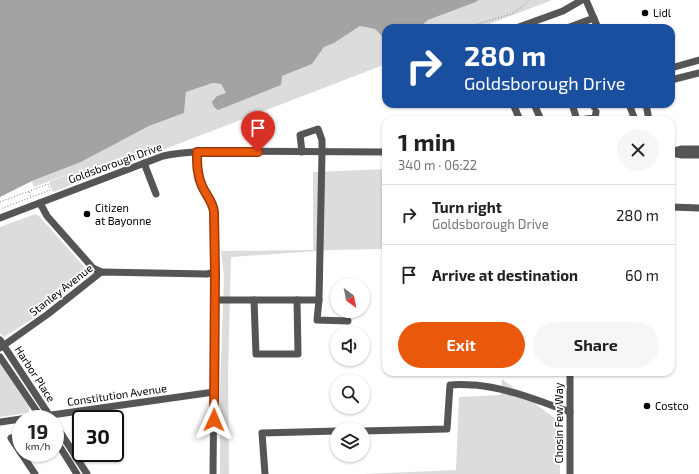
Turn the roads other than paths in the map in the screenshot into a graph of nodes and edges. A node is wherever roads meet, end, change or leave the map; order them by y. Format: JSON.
{"nodes":[{"id":1,"x":582,"y":0,"type":"edge"},
{"id":2,"x":586,"y":0,"type":"edge"},
{"id":3,"x":594,"y":18,"type":"junction"},
{"id":4,"x":527,"y":24,"type":"edge"},
{"id":5,"x":578,"y":24,"type":"edge"},
{"id":6,"x":596,"y":24,"type":"edge"},
{"id":7,"x":699,"y":60,"type":"edge"},
{"id":8,"x":675,"y":67,"type":"edge"},
{"id":9,"x":699,"y":73,"type":"edge"},
{"id":10,"x":675,"y":79,"type":"edge"},
{"id":11,"x":699,"y":149,"type":"edge"},
{"id":12,"x":675,"y":151,"type":"edge"},
{"id":13,"x":197,"y":152,"type":"junction"},
{"id":14,"x":302,"y":152,"type":"junction"},
{"id":15,"x":322,"y":152,"type":"junction"},
{"id":16,"x":382,"y":152,"type":"edge"},
{"id":17,"x":675,"y":153,"type":"edge"},
{"id":18,"x":699,"y":156,"type":"edge"},
{"id":19,"x":144,"y":164,"type":"junction"},
{"id":20,"x":156,"y":194,"type":"dead end"},
{"id":21,"x":40,"y":203,"type":"junction"},
{"id":22,"x":675,"y":207,"type":"edge"},
{"id":23,"x":699,"y":208,"type":"edge"},
{"id":24,"x":0,"y":218,"type":"edge"},
{"id":25,"x":101,"y":272,"type":"junction"},
{"id":26,"x":215,"y":272,"type":"junction"},
{"id":27,"x":214,"y":300,"type":"junction"},
{"id":28,"x":254,"y":300,"type":"junction"},
{"id":29,"x":297,"y":300,"type":"junction"},
{"id":30,"x":319,"y":300,"type":"junction"},
{"id":31,"x":348,"y":321,"type":"dead end"},
{"id":32,"x":1,"y":345,"type":"edge"},
{"id":33,"x":0,"y":357,"type":"edge"},
{"id":34,"x":570,"y":376,"type":"edge"},
{"id":35,"x":214,"y":392,"type":"junction"},
{"id":36,"x":36,"y":410,"type":"edge"},
{"id":37,"x":45,"y":410,"type":"edge"},
{"id":38,"x":570,"y":412,"type":"junction"},
{"id":39,"x":64,"y":415,"type":"edge"},
{"id":40,"x":12,"y":420,"type":"edge"},
{"id":41,"x":0,"y":422,"type":"edge"},
{"id":42,"x":330,"y":431,"type":"edge"},
{"id":43,"x":370,"y":431,"type":"edge"},
{"id":44,"x":64,"y":438,"type":"edge"},
{"id":45,"x":64,"y":453,"type":"edge"},
{"id":46,"x":27,"y":462,"type":"edge"},
{"id":47,"x":35,"y":474,"type":"edge"},
{"id":48,"x":77,"y":474,"type":"edge"},
{"id":49,"x":87,"y":474,"type":"edge"},
{"id":50,"x":213,"y":474,"type":"edge"},
{"id":51,"x":265,"y":474,"type":"edge"},
{"id":52,"x":570,"y":474,"type":"edge"}],
"edges":[{"from":1,"to":4,"type":"street"},
{"from":2,"to":3,"type":"street"},
{"from":3,"to":5,"type":"street"},
{"from":3,"to":6,"type":"street"},
{"from":7,"to":8,"type":"street"},
{"from":9,"to":10,"type":"street"},
{"from":11,"to":12,"type":"street"},
{"from":13,"to":14,"type":"street","name":"Goldsborough Drive"},
{"from":13,"to":19,"type":"street","name":"Goldsborough Drive"},
{"from":13,"to":26,"type":"street"},
{"from":14,"to":15,"type":"street","name":"Goldsborough Drive"},
{"from":14,"to":15,"type":"street"},
{"from":15,"to":16,"type":"street","name":"Goldsborough Drive"},
{"from":15,"to":30,"type":"street"},
{"from":17,"to":18,"type":"street"},
{"from":19,"to":20,"type":"street"},
{"from":19,"to":21,"type":"street","name":"Goldsborough Drive"},
{"from":21,"to":24,"type":"street","name":"Goldsborough Drive"},
{"from":21,"to":25,"type":"street"},
{"from":22,"to":23,"type":"street"},
{"from":25,"to":26,"type":"street","name":"Stanley Avenue"},
{"from":25,"to":32,"type":"street","name":"Stanley Avenue"},
{"from":26,"to":27,"type":"street"},
{"from":27,"to":28,"type":"street"},
{"from":27,"to":35,"type":"street"},
{"from":28,"to":29,"type":"street"},
{"from":28,"to":29,"type":"street"},
{"from":29,"to":30,"type":"street"},
{"from":30,"to":31,"type":"street"},
{"from":32,"to":37,"type":"street","name":"Harbor Place"},
{"from":33,"to":36,"type":"street","name":"Harbor Place"},
{"from":34,"to":38,"type":"street","name":"Chosin Few Way"},
{"from":35,"to":39,"type":"street","name":"Constitution Avenue"},
{"from":35,"to":50,"type":"street"},
{"from":38,"to":43,"type":"street"},
{"from":38,"to":52,"type":"street","name":"Chosin Few Way"},
{"from":40,"to":41,"type":"street","name":"Constitution Avenue"},
{"from":42,"to":51,"type":"street"},
{"from":44,"to":49,"type":"street"},
{"from":45,"to":48,"type":"street"},
{"from":46,"to":47,"type":"street"}]}
